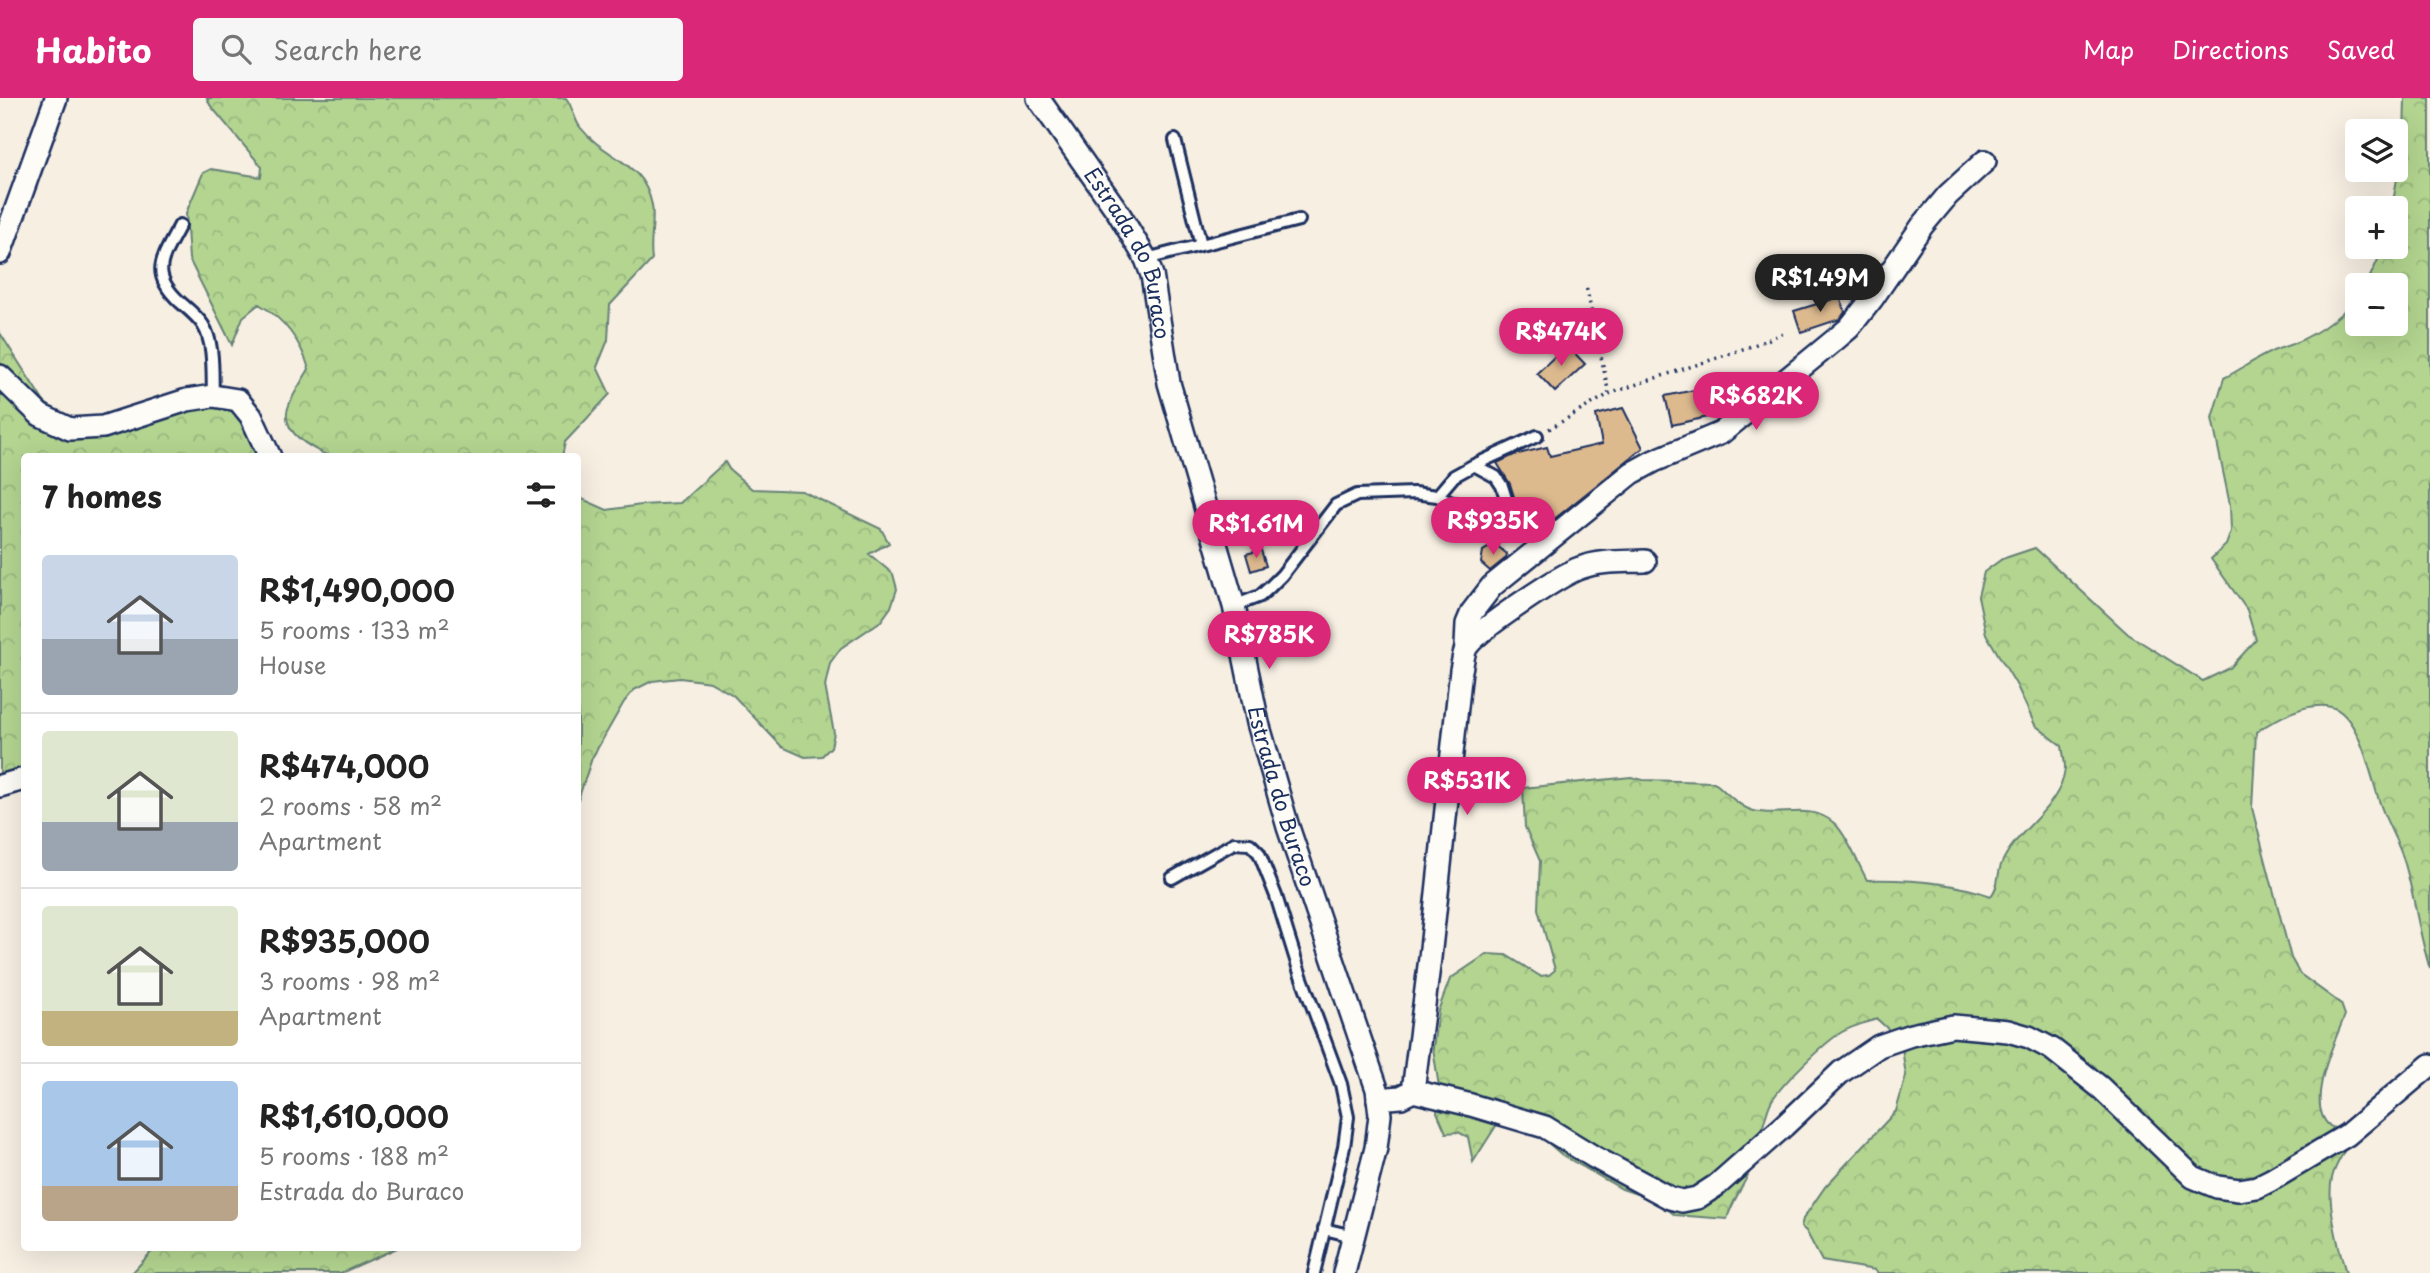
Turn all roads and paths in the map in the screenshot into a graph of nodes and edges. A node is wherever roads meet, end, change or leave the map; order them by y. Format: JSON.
{"nodes":[{"id":1,"x":55,"y":98,"type":"edge"},
{"id":2,"x":1038,"y":98,"type":"edge"},
{"id":3,"x":1175,"y":140,"type":"dead end"},
{"id":4,"x":1985,"y":161,"type":"dead end"},
{"id":5,"x":1299,"y":220,"type":"dead end"},
{"id":6,"x":180,"y":225,"type":"dead end"},
{"id":7,"x":1201,"y":245,"type":"junction"},
{"id":8,"x":0,"y":253,"type":"edge"},
{"id":9,"x":1146,"y":259,"type":"junction"},
{"id":10,"x":1587,"y":286,"type":"dead end"},
{"id":11,"x":1784,"y":333,"type":"dead end"},
{"id":12,"x":0,"y":376,"type":"edge"},
{"id":13,"x":1609,"y":394,"type":"junction"},
{"id":14,"x":213,"y":396,"type":"junction"},
{"id":15,"x":1537,"y":436,"type":"joint"},
{"id":16,"x":268,"y":453,"type":"edge"},
{"id":17,"x":1474,"y":465,"type":"junction"},
{"id":18,"x":1437,"y":496,"type":"junction"},
{"id":19,"x":1645,"y":561,"type":"dead end"},
{"id":20,"x":1234,"y":606,"type":"junction"},
{"id":21,"x":1466,"y":646,"type":"junction"},
{"id":22,"x":21,"y":780,"type":"edge"},
{"id":23,"x":0,"y":786,"type":"edge"},
{"id":24,"x":1172,"y":878,"type":"dead end"},
{"id":25,"x":2430,"y":1065,"type":"edge"},
{"id":26,"x":1413,"y":1091,"type":"junction"},
{"id":27,"x":1378,"y":1099,"type":"junction"},
{"id":28,"x":1324,"y":1229,"type":"junction"},
{"id":29,"x":1353,"y":1236,"type":"junction"},
{"id":30,"x":1314,"y":1273,"type":"edge"},
{"id":31,"x":1344,"y":1273,"type":"edge"}],
"edges":[{"from":1,"to":8,"type":"street"},
{"from":2,"to":9,"type":"street","name":"Estrada do Buraco"},
{"from":3,"to":7,"type":"lane"},
{"from":4,"to":21,"type":"street"},
{"from":5,"to":7,"type":"lane"},
{"from":6,"to":14,"type":"lane"},
{"from":7,"to":9,"type":"lane"},
{"from":9,"to":20,"type":"street","name":"Estrada do Buraco"},
{"from":10,"to":13,"type":"path"},
{"from":11,"to":13,"type":"path"},
{"from":12,"to":14,"type":"street"},
{"from":13,"to":15,"type":"path"},
{"from":14,"to":16,"type":"street"},
{"from":15,"to":17,"type":"lane"},
{"from":17,"to":18,"type":"lane"},
{"from":17,"to":18,"type":"lane"},
{"from":18,"to":20,"type":"lane"},
{"from":19,"to":21,"type":"street"},
{"from":20,"to":27,"type":"street","name":"Estrada do Buraco"},
{"from":21,"to":26,"type":"street"},
{"from":22,"to":23,"type":"street"},
{"from":24,"to":28,"type":"lane"},
{"from":25,"to":26,"type":"street"},
{"from":26,"to":27,"type":"street"},
{"from":27,"to":29,"type":"street","name":"Estrada do Buraco"},
{"from":28,"to":29,"type":"lane"},
{"from":28,"to":30,"type":"lane"},
{"from":29,"to":31,"type":"street","name":"Estrada do Buraco"}]}
